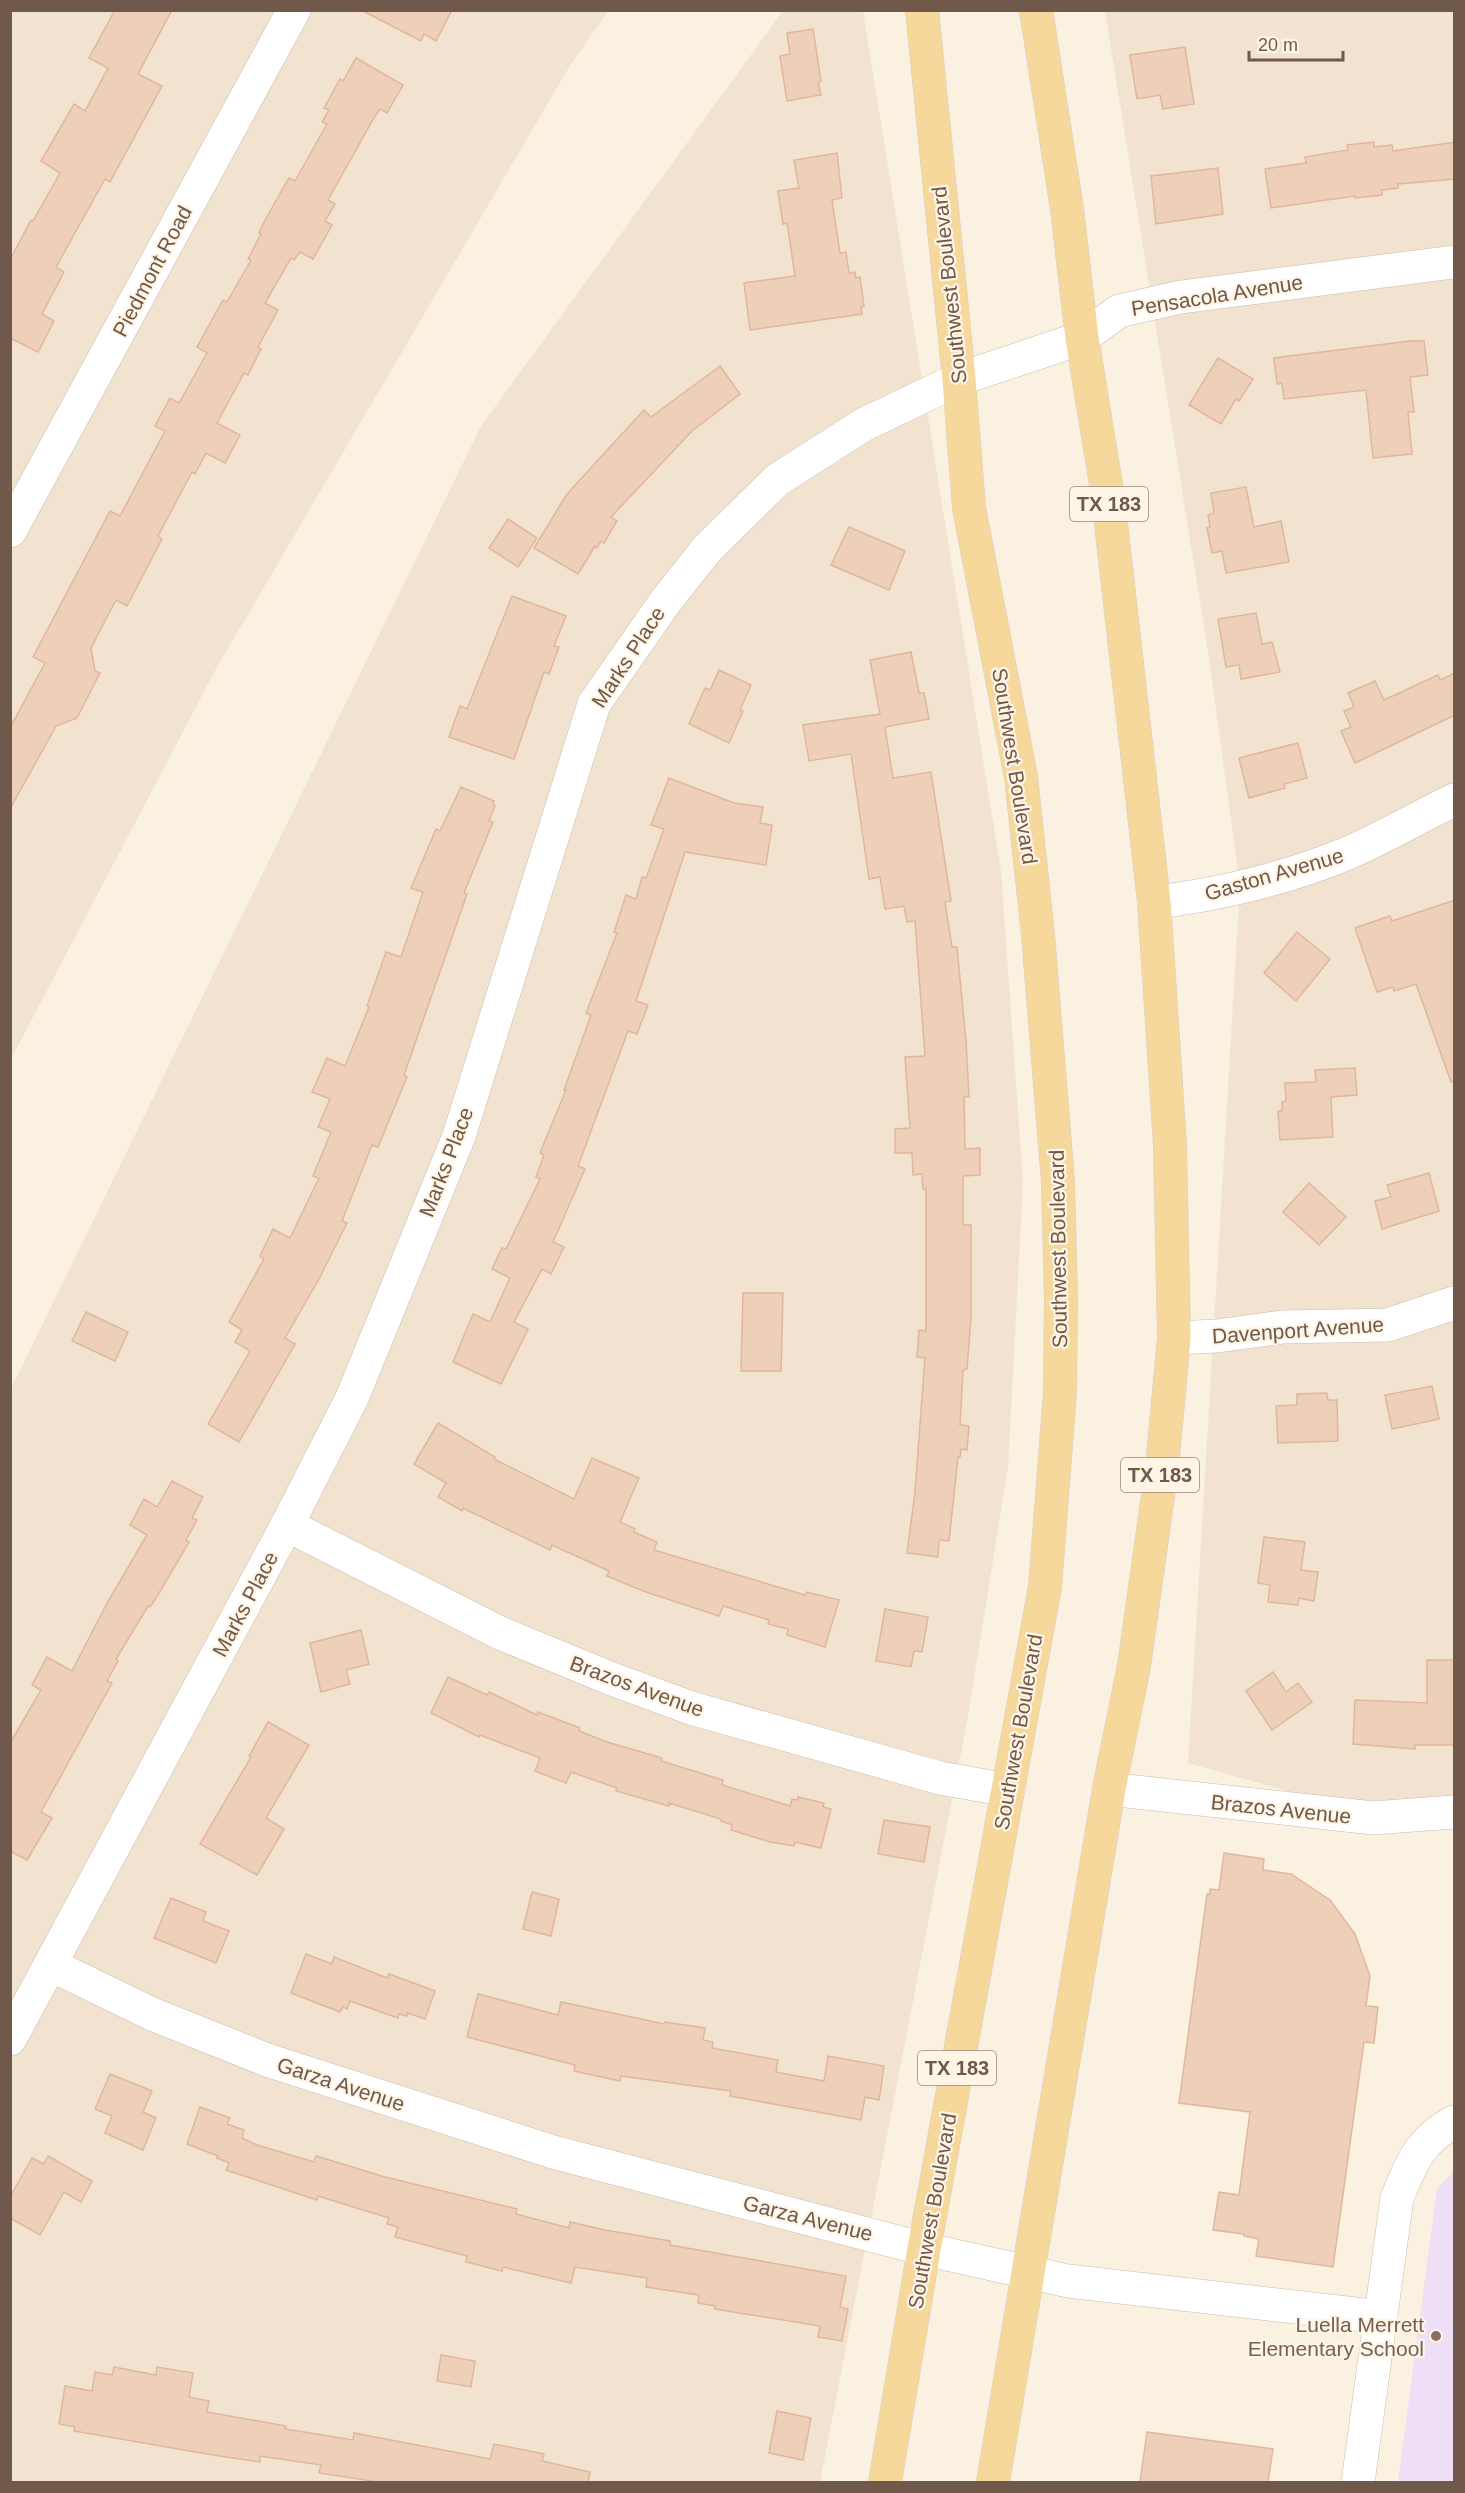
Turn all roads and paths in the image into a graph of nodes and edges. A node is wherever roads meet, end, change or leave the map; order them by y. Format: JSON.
{"nodes":[{"id":1,"x":294,"y":10,"type":"edge"},
{"id":2,"x":922,"y":10,"type":"edge"},
{"id":3,"x":1036,"y":10,"type":"edge"},
{"id":4,"x":1455,"y":262,"type":"edge"},
{"id":5,"x":1082,"y":338,"type":"junction"},
{"id":6,"x":959,"y":379,"type":"junction"},
{"id":7,"x":10,"y":531,"type":"edge"},
{"id":8,"x":1455,"y":800,"type":"edge"},
{"id":9,"x":1154,"y":902,"type":"junction"},
{"id":10,"x":1455,"y":1303,"type":"edge"},
{"id":11,"x":1174,"y":1338,"type":"junction"},
{"id":12,"x":287,"y":1525,"type":"junction"},
{"id":13,"x":1109,"y":1789,"type":"junction"},
{"id":14,"x":1008,"y":1790,"type":"junction"},
{"id":15,"x":1455,"y":1812,"type":"edge"},
{"id":16,"x":51,"y":1965,"type":"junction"},
{"id":17,"x":10,"y":2039,"type":"edge"},
{"id":18,"x":1455,"y":2122,"type":"edge"},
{"id":19,"x":924,"y":2249,"type":"junction"},
{"id":20,"x":1028,"y":2271,"type":"junction"},
{"id":21,"x":1381,"y":2317,"type":"junction"},
{"id":22,"x":885,"y":2482,"type":"edge"},
{"id":23,"x":993,"y":2482,"type":"edge"},
{"id":24,"x":1358,"y":2482,"type":"edge"}],
"edges":[{"from":1,"to":7,"type":"street","name":"Piedmont Road"},
{"from":2,"to":6,"type":"main road","name":"Southwest Boulevard","number":"TX 183"},
{"from":3,"to":5,"type":"main road","number":"TX 183"},
{"from":4,"to":5,"type":"street","name":"Pensacola Avenue"},
{"from":5,"to":6,"type":"street","name":"Pensacola Avenue"},
{"from":5,"to":9,"type":"main road","number":"TX 183"},
{"from":6,"to":12,"type":"street","name":"Marks Place"},
{"from":6,"to":14,"type":"main road","name":"Southwest Boulevard","number":"TX 183"},
{"from":8,"to":9,"type":"street","name":"Gaston Avenue"},
{"from":9,"to":11,"type":"main road","number":"TX 183"},
{"from":10,"to":11,"type":"street","name":"Davenport Avenue"},
{"from":11,"to":13,"type":"main road","number":"TX 183"},
{"from":12,"to":14,"type":"street","name":"Brazos Avenue"},
{"from":12,"to":16,"type":"street","name":"Marks Place"},
{"from":13,"to":15,"type":"street","name":"Brazos Avenue"},
{"from":13,"to":20,"type":"main road","number":"TX 183"},
{"from":14,"to":19,"type":"main road","name":"Southwest Boulevard","number":"TX 183"},
{"from":16,"to":17,"type":"street","name":"Marks Place"},
{"from":16,"to":19,"type":"street","name":"Garza Avenue"},
{"from":18,"to":21,"type":"street"},
{"from":19,"to":20,"type":"street","name":"Garza Avenue"},
{"from":19,"to":22,"type":"main road","name":"Southwest Boulevard","number":"TX 183"},
{"from":20,"to":21,"type":"street","name":"Garza Avenue"},
{"from":20,"to":23,"type":"main road","number":"TX 183"},
{"from":21,"to":24,"type":"street"}]}
